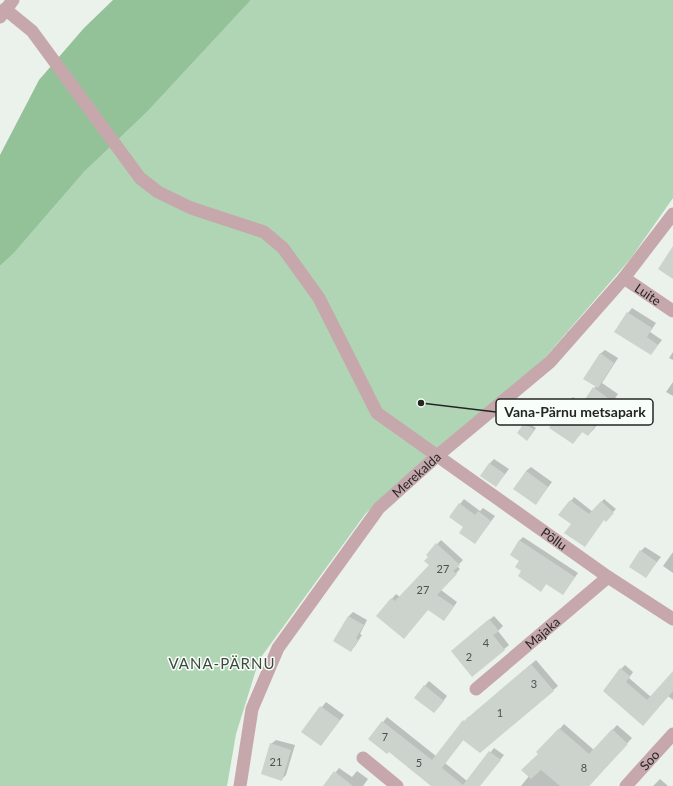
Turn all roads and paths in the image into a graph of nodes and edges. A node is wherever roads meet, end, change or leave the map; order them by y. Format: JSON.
{"nodes":[{"id":1,"x":6,"y":9,"type":"edge"},
{"id":2,"x":673,"y":214,"type":"edge"},
{"id":3,"x":624,"y":278,"type":"junction"},
{"id":4,"x":673,"y":311,"type":"edge"},
{"id":5,"x":437,"y":456,"type":"junction"},
{"id":6,"x":608,"y":577,"type":"junction"},
{"id":7,"x":673,"y":619,"type":"edge"},
{"id":8,"x":476,"y":689,"type":"dead end"},
{"id":9,"x":673,"y":734,"type":"edge"},
{"id":10,"x":363,"y":758,"type":"dead end"},
{"id":11,"x":240,"y":786,"type":"edge"},
{"id":12,"x":398,"y":786,"type":"edge"},
{"id":13,"x":626,"y":786,"type":"edge"}],
"edges":[{"from":1,"to":5,"type":"street","name":"Põllu"},
{"from":2,"to":3,"type":"street","name":"Merekalda"},
{"from":3,"to":4,"type":"street","name":"Luite"},
{"from":3,"to":5,"type":"street","name":"Merekalda"},
{"from":5,"to":6,"type":"street","name":"Põllu"},
{"from":5,"to":11,"type":"street","name":"Merekalda"},
{"from":6,"to":7,"type":"street","name":"Põllu"},
{"from":6,"to":8,"type":"street","name":"Majaka"},
{"from":9,"to":13,"type":"street","name":"Soo"},
{"from":10,"to":12,"type":"street"}]}
